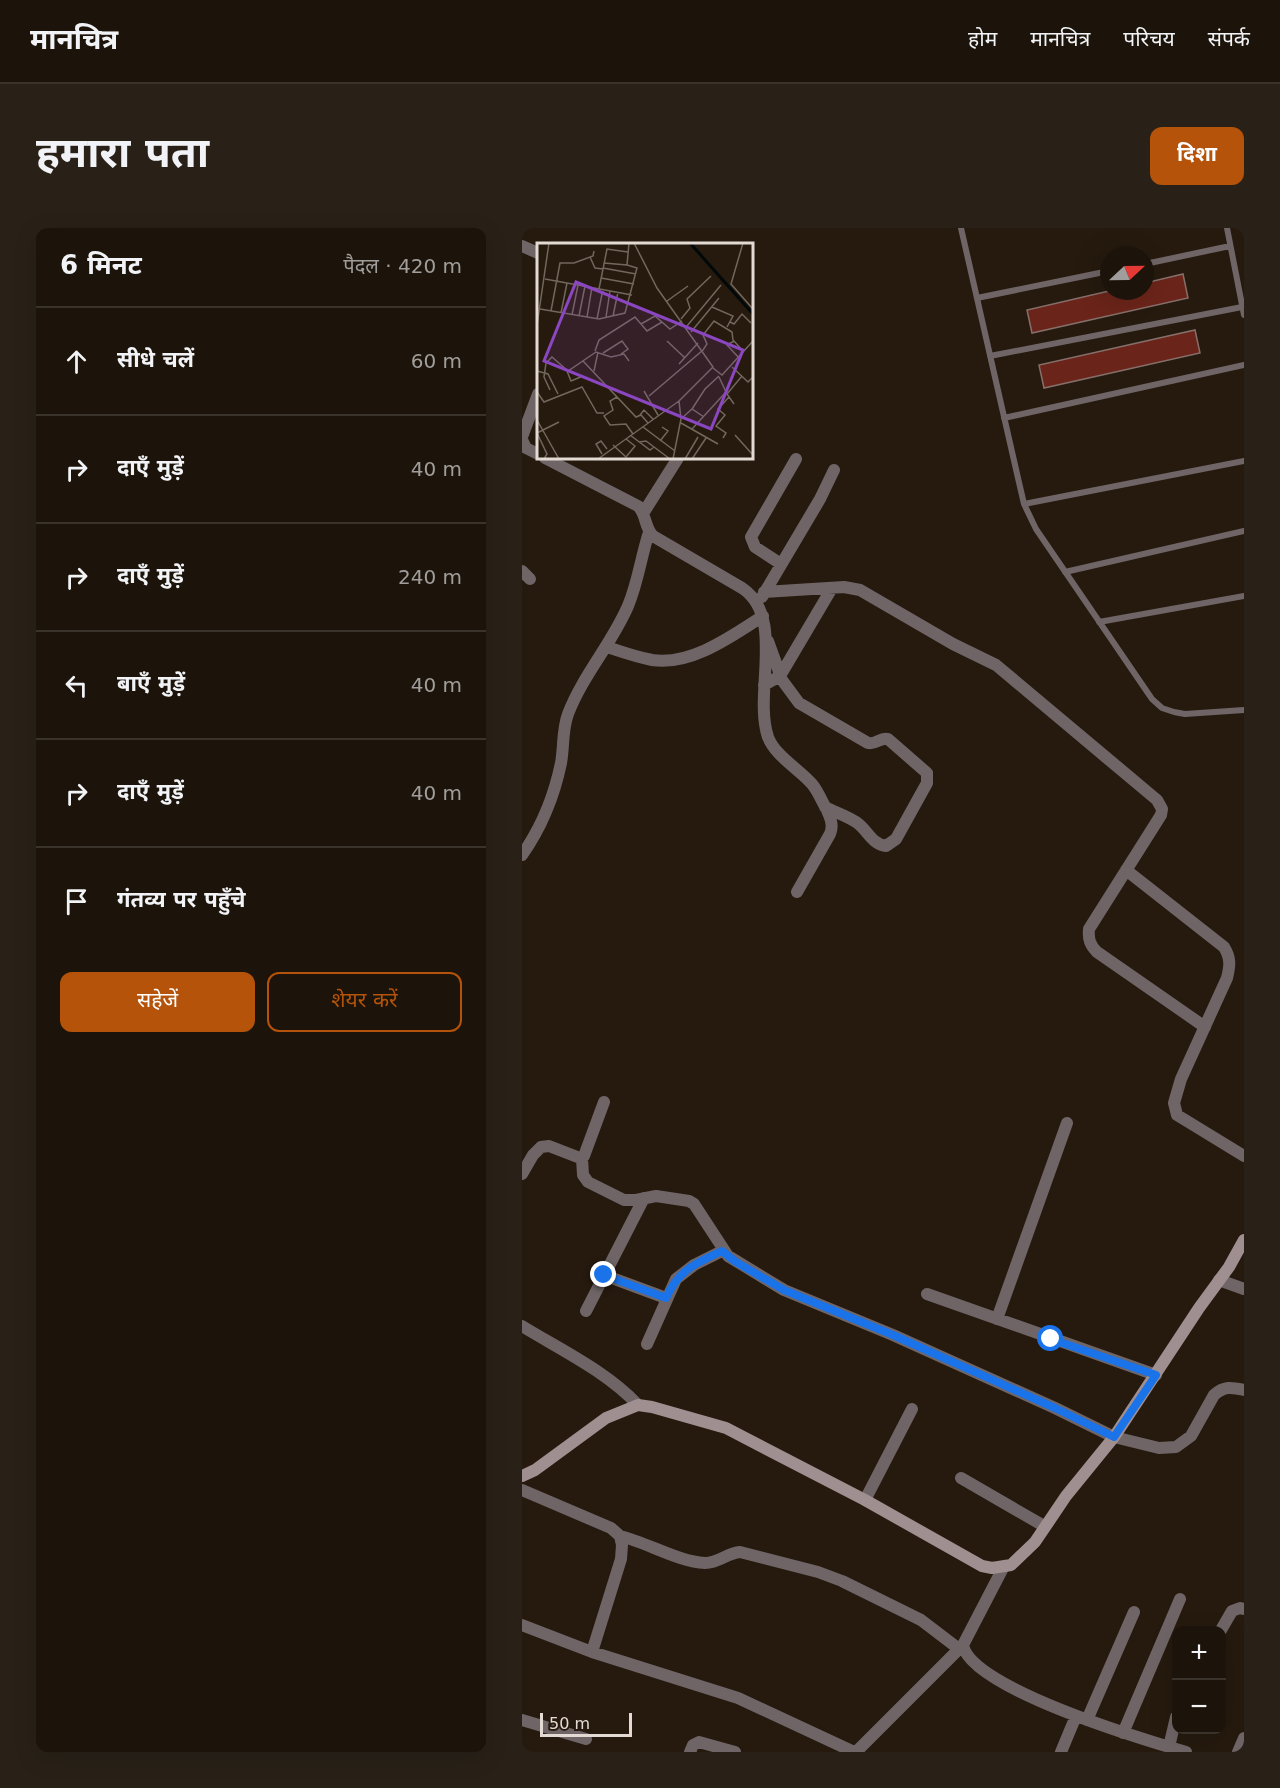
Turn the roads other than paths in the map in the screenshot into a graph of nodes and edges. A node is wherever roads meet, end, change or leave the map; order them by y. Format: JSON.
{"nodes":[{"id":1,"x":961,"y":228,"type":"edge"},
{"id":2,"x":1227,"y":228,"type":"edge"},
{"id":3,"x":522,"y":246,"type":"edge"},
{"id":4,"x":1230,"y":246,"type":"junction"},
{"id":5,"x":537,"y":253,"type":"edge"},
{"id":6,"x":1154,"y":262,"type":"edge"},
{"id":7,"x":1100,"y":273,"type":"edge"},
{"id":8,"x":977,"y":298,"type":"junction"},
{"id":9,"x":1242,"y":307,"type":"junction"},
{"id":10,"x":1244,"y":315,"type":"edge"},
{"id":11,"x":990,"y":356,"type":"junction"},
{"id":12,"x":1244,"y":365,"type":"edge"},
{"id":13,"x":537,"y":397,"type":"edge"},
{"id":14,"x":1004,"y":418,"type":"junction"},
{"id":15,"x":522,"y":439,"type":"edge"},
{"id":16,"x":537,"y":454,"type":"edge"},
{"id":17,"x":547,"y":459,"type":"edge"},
{"id":18,"x":677,"y":459,"type":"edge"},
{"id":19,"x":796,"y":459,"type":"dead end"},
{"id":20,"x":1244,"y":462,"type":"edge"},
{"id":21,"x":834,"y":470,"type":"dead end"},
{"id":22,"x":1024,"y":504,"type":"junction"},
{"id":23,"x":644,"y":512,"type":"junction"},
{"id":24,"x":1244,"y":531,"type":"edge"},
{"id":25,"x":649,"y":532,"type":"junction"},
{"id":26,"x":781,"y":564,"type":"junction"},
{"id":27,"x":1065,"y":572,"type":"junction"},
{"id":28,"x":832,"y":588,"type":"junction"},
{"id":29,"x":1244,"y":596,"type":"edge"},
{"id":30,"x":761,"y":598,"type":"junction"},
{"id":31,"x":763,"y":616,"type":"junction"},
{"id":32,"x":1099,"y":622,"type":"junction"},
{"id":33,"x":766,"y":635,"type":"junction"},
{"id":34,"x":607,"y":647,"type":"junction"},
{"id":35,"x":780,"y":676,"type":"junction"},
{"id":36,"x":764,"y":685,"type":"junction"},
{"id":37,"x":1244,"y":710,"type":"edge"},
{"id":38,"x":825,"y":807,"type":"junction"},
{"id":39,"x":522,"y":855,"type":"edge"},
{"id":40,"x":1126,"y":870,"type":"junction"},
{"id":41,"x":797,"y":892,"type":"dead end"},
{"id":42,"x":1205,"y":1027,"type":"junction"},
{"id":43,"x":604,"y":1102,"type":"dead end"},
{"id":44,"x":1067,"y":1123,"type":"dead end"},
{"id":45,"x":1244,"y":1156,"type":"edge"},
{"id":46,"x":582,"y":1158,"type":"junction"},
{"id":47,"x":522,"y":1174,"type":"edge"},
{"id":48,"x":644,"y":1198,"type":"junction"},
{"id":49,"x":1244,"y":1240,"type":"edge"},
{"id":50,"x":722,"y":1251,"type":"junction"},
{"id":51,"x":604,"y":1275,"type":"junction"},
{"id":52,"x":1219,"y":1280,"type":"junction"},
{"id":53,"x":1244,"y":1288,"type":"edge"},
{"id":54,"x":927,"y":1294,"type":"dead end"},
{"id":55,"x":666,"y":1298,"type":"junction"},
{"id":56,"x":586,"y":1311,"type":"dead end"},
{"id":57,"x":997,"y":1319,"type":"junction"},
{"id":58,"x":522,"y":1326,"type":"edge"},
{"id":59,"x":647,"y":1344,"type":"dead end"},
{"id":60,"x":1156,"y":1375,"type":"junction"},
{"id":61,"x":1244,"y":1390,"type":"edge"},
{"id":62,"x":638,"y":1405,"type":"junction"},
{"id":63,"x":912,"y":1409,"type":"dead end"},
{"id":64,"x":1114,"y":1437,"type":"junction"},
{"id":65,"x":522,"y":1476,"type":"edge"},
{"id":66,"x":961,"y":1478,"type":"dead end"},
{"id":67,"x":522,"y":1490,"type":"edge"},
{"id":68,"x":866,"y":1500,"type":"junction"},
{"id":69,"x":1044,"y":1526,"type":"junction"},
{"id":70,"x":620,"y":1536,"type":"junction"},
{"id":71,"x":1003,"y":1568,"type":"junction"},
{"id":72,"x":1179,"y":1599,"type":"dead end"},
{"id":73,"x":1244,"y":1609,"type":"edge"},
{"id":74,"x":1134,"y":1612,"type":"dead end"},
{"id":75,"x":522,"y":1624,"type":"edge"},
{"id":76,"x":1223,"y":1626,"type":"edge"},
{"id":77,"x":961,"y":1647,"type":"junction"},
{"id":78,"x":592,"y":1652,"type":"junction"},
{"id":79,"x":1082,"y":1718,"type":"junction"},
{"id":80,"x":522,"y":1720,"type":"edge"},
{"id":81,"x":1123,"y":1733,"type":"junction"},
{"id":82,"x":1172,"y":1734,"type":"edge"},
{"id":83,"x":1244,"y":1738,"type":"edge"},
{"id":84,"x":586,"y":1740,"type":"dead end"},
{"id":85,"x":1169,"y":1747,"type":"junction"},
{"id":86,"x":690,"y":1752,"type":"edge"},
{"id":87,"x":735,"y":1752,"type":"edge"},
{"id":88,"x":855,"y":1752,"type":"edge"},
{"id":89,"x":1061,"y":1752,"type":"edge"},
{"id":90,"x":1186,"y":1752,"type":"edge"},
{"id":91,"x":1238,"y":1752,"type":"edge"}],
"edges":[{"from":1,"to":8,"type":"lane"},
{"from":2,"to":4,"type":"lane"},
{"from":3,"to":5,"type":"street"},
{"from":4,"to":6,"type":"lane"},
{"from":4,"to":9,"type":"lane"},
{"from":7,"to":8,"type":"lane"},
{"from":8,"to":11,"type":"lane"},
{"from":9,"to":10,"type":"lane"},
{"from":9,"to":11,"type":"lane"},
{"from":11,"to":14,"type":"lane"},
{"from":12,"to":14,"type":"lane"},
{"from":13,"to":15,"type":"street"},
{"from":14,"to":22,"type":"lane"},
{"from":15,"to":16,"type":"street"},
{"from":17,"to":23,"type":"street"},
{"from":18,"to":23,"type":"street"},
{"from":19,"to":26,"type":"street"},
{"from":20,"to":22,"type":"lane"},
{"from":21,"to":26,"type":"street"},
{"from":22,"to":27,"type":"lane"},
{"from":23,"to":25,"type":"street"},
{"from":24,"to":27,"type":"lane"},
{"from":25,"to":30,"type":"street"},
{"from":25,"to":34,"type":"street"},
{"from":26,"to":30,"type":"street"},
{"from":27,"to":32,"type":"lane"},
{"from":28,"to":30,"type":"street"},
{"from":28,"to":35,"type":"street"},
{"from":28,"to":40,"type":"street"},
{"from":29,"to":32,"type":"lane"},
{"from":30,"to":31,"type":"street"},
{"from":31,"to":33,"type":"street"},
{"from":31,"to":34,"type":"street"},
{"from":32,"to":37,"type":"lane"},
{"from":33,"to":35,"type":"street"},
{"from":33,"to":36,"type":"street"},
{"from":34,"to":39,"type":"street"},
{"from":35,"to":36,"type":"street"},
{"from":35,"to":38,"type":"street"},
{"from":36,"to":38,"type":"street"},
{"from":38,"to":41,"type":"street"},
{"from":40,"to":42,"type":"street"},
{"from":40,"to":42,"type":"street"},
{"from":42,"to":45,"type":"street"},
{"from":43,"to":46,"type":"street"},
{"from":44,"to":57,"type":"street"},
{"from":46,"to":47,"type":"street"},
{"from":46,"to":48,"type":"street"},
{"from":48,"to":50,"type":"street"},
{"from":48,"to":51,"type":"street"},
{"from":49,"to":52,"type":"street"},
{"from":50,"to":55,"type":"street"},
{"from":50,"to":64,"type":"street"},
{"from":51,"to":55,"type":"street"},
{"from":51,"to":56,"type":"street"},
{"from":52,"to":53,"type":"street"},
{"from":52,"to":60,"type":"street"},
{"from":54,"to":57,"type":"street"},
{"from":55,"to":59,"type":"street"},
{"from":57,"to":60,"type":"street"},
{"from":58,"to":62,"type":"street"},
{"from":60,"to":64,"type":"street"},
{"from":61,"to":64,"type":"street"},
{"from":62,"to":65,"type":"street"},
{"from":62,"to":68,"type":"street"},
{"from":63,"to":68,"type":"street"},
{"from":64,"to":69,"type":"street"},
{"from":66,"to":69,"type":"street"},
{"from":67,"to":70,"type":"street"},
{"from":68,"to":71,"type":"street"},
{"from":69,"to":71,"type":"street"},
{"from":70,"to":77,"type":"street"},
{"from":70,"to":78,"type":"street"},
{"from":71,"to":77,"type":"street"},
{"from":72,"to":81,"type":"street"},
{"from":73,"to":76,"type":"street"},
{"from":74,"to":79,"type":"street"},
{"from":75,"to":78,"type":"street"},
{"from":77,"to":79,"type":"street"},
{"from":77,"to":88,"type":"street"},
{"from":78,"to":88,"type":"street"},
{"from":79,"to":81,"type":"street"},
{"from":79,"to":89,"type":"street"},
{"from":80,"to":84,"type":"street"},
{"from":81,"to":85,"type":"street"},
{"from":82,"to":85,"type":"street"},
{"from":83,"to":91,"type":"street"},
{"from":85,"to":90,"type":"street"},
{"from":86,"to":87,"type":"street"}]}
